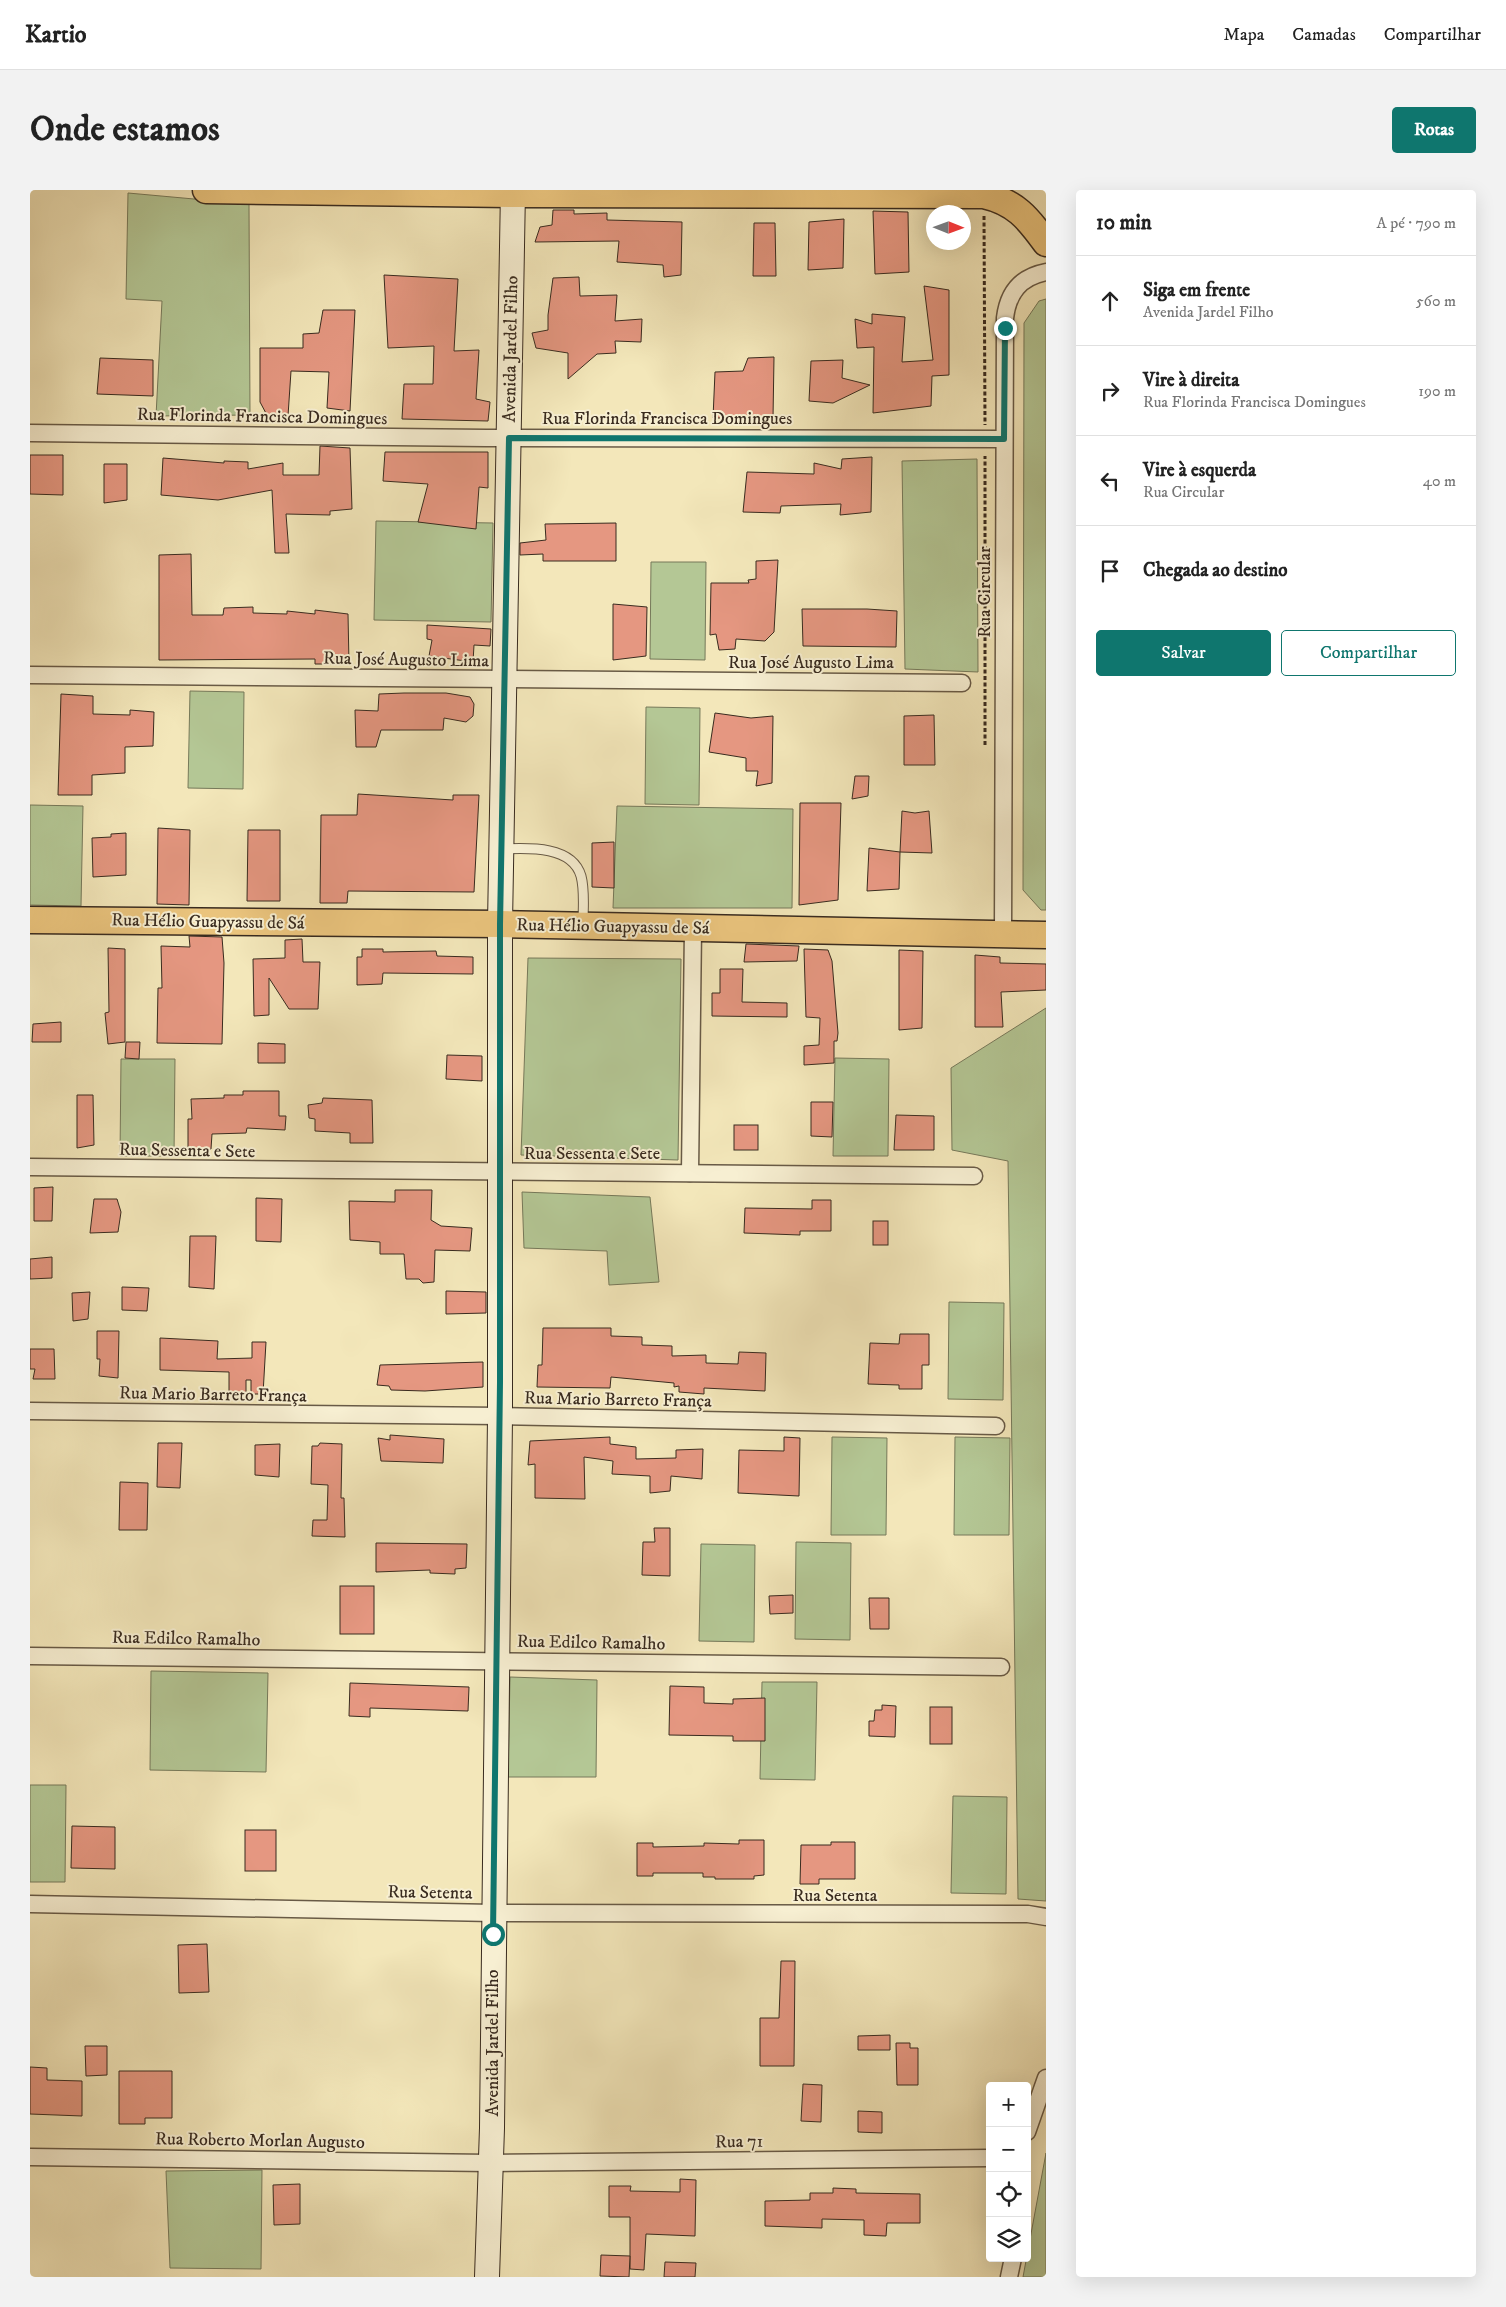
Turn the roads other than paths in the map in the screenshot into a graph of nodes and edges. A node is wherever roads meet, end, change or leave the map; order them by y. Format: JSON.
{"nodes":[{"id":1,"x":206,"y":190,"type":"edge"},
{"id":2,"x":513,"y":192,"type":"edge"},
{"id":3,"x":1046,"y":243,"type":"edge"},
{"id":4,"x":1046,"y":272,"type":"edge"},
{"id":5,"x":30,"y":433,"type":"edge"},
{"id":6,"x":509,"y":438,"type":"junction"},
{"id":7,"x":1004,"y":439,"type":"junction"},
{"id":8,"x":30,"y":675,"type":"edge"},
{"id":9,"x":505,"y":680,"type":"junction"},
{"id":10,"x":962,"y":683,"type":"dead end"},
{"id":11,"x":502,"y":849,"type":"junction"},
{"id":12,"x":30,"y":920,"type":"edge"},
{"id":13,"x":500,"y":924,"type":"junction"},
{"id":14,"x":583,"y":926,"type":"junction"},
{"id":15,"x":693,"y":928,"type":"junction"},
{"id":16,"x":1003,"y":934,"type":"junction"},
{"id":17,"x":1046,"y":935,"type":"edge"},
{"id":18,"x":30,"y":1168,"type":"edge"},
{"id":19,"x":501,"y":1173,"type":"junction"},
{"id":20,"x":690,"y":1173,"type":"junction"},
{"id":21,"x":974,"y":1176,"type":"dead end"},
{"id":22,"x":30,"y":1411,"type":"edge"},
{"id":23,"x":500,"y":1416,"type":"junction"},
{"id":24,"x":996,"y":1426,"type":"dead end"},
{"id":25,"x":30,"y":1656,"type":"edge"},
{"id":26,"x":497,"y":1662,"type":"junction"},
{"id":27,"x":1001,"y":1667,"type":"dead end"},
{"id":28,"x":30,"y":1904,"type":"edge"},
{"id":29,"x":493,"y":1913,"type":"junction"},
{"id":30,"x":1046,"y":1917,"type":"edge"},
{"id":31,"x":1046,"y":2078,"type":"edge"},
{"id":32,"x":1029,"y":2127,"type":"edge"},
{"id":33,"x":30,"y":2157,"type":"edge"},
{"id":34,"x":986,"y":2158,"type":"edge"},
{"id":35,"x":490,"y":2163,"type":"junction"},
{"id":36,"x":1012,"y":2262,"type":"edge"},
{"id":37,"x":487,"y":2277,"type":"edge"},
{"id":38,"x":1009,"y":2277,"type":"edge"}],
"edges":[{"from":1,"to":2,"type":"main road"},
{"from":2,"to":3,"type":"main road"},
{"from":2,"to":6,"type":"main road","name":"Avenida Jardel Filho"},
{"from":4,"to":7,"type":"street","name":"Rua Circular"},
{"from":5,"to":6,"type":"street","name":"Rua Florinda Francisca Domingues"},
{"from":6,"to":7,"type":"street","name":"Rua Florinda Francisca Domingues"},
{"from":6,"to":9,"type":"main road","name":"Avenida Jardel Filho"},
{"from":7,"to":16,"type":"street","name":"Rua Circular"},
{"from":8,"to":9,"type":"street","name":"Rua José Augusto Lima"},
{"from":9,"to":10,"type":"street","name":"Rua José Augusto Lima"},
{"from":9,"to":11,"type":"main road","name":"Avenida Jardel Filho"},
{"from":11,"to":13,"type":"main road","name":"Avenida Jardel Filho"},
{"from":11,"to":14,"type":"lane"},
{"from":12,"to":13,"type":"main road","name":"Rua Hélio Guapyassu de Sá"},
{"from":13,"to":14,"type":"main road","name":"Rua Hélio Guapyassu de Sá"},
{"from":13,"to":19,"type":"main road","name":"Avenida Jardel Filho"},
{"from":14,"to":15,"type":"main road","name":"Rua Hélio Guapyassu de Sá"},
{"from":15,"to":16,"type":"main road","name":"Rua Hélio Guapyassu de Sá"},
{"from":15,"to":20,"type":"street"},
{"from":16,"to":17,"type":"main road","name":"Rua Hélio Guapyassu de Sá"},
{"from":18,"to":19,"type":"street","name":"Rua Sessenta e Sete"},
{"from":19,"to":20,"type":"street","name":"Rua Sessenta e Sete"},
{"from":19,"to":23,"type":"main road","name":"Avenida Jardel Filho"},
{"from":20,"to":21,"type":"street","name":"Rua Sessenta e Sete"},
{"from":22,"to":23,"type":"street","name":"Rua Mario Barreto França"},
{"from":23,"to":24,"type":"street","name":"Rua Mario Barreto França"},
{"from":23,"to":26,"type":"main road","name":"Avenida Jardel Filho"},
{"from":25,"to":26,"type":"street","name":"Rua Edilco Ramalho"},
{"from":26,"to":27,"type":"street","name":"Rua Edilco Ramalho"},
{"from":26,"to":29,"type":"main road","name":"Avenida Jardel Filho"},
{"from":28,"to":29,"type":"street","name":"Rua Setenta"},
{"from":29,"to":30,"type":"street","name":"Rua Setenta"},
{"from":29,"to":35,"type":"main road","name":"Avenida Jardel Filho"},
{"from":31,"to":32,"type":"street"},
{"from":33,"to":35,"type":"street","name":"Rua Roberto Morlan Augusto"},
{"from":34,"to":35,"type":"street","name":"Rua 71"},
{"from":35,"to":37,"type":"main road","name":"Avenida Jardel Filho"},
{"from":36,"to":38,"type":"street"}]}
